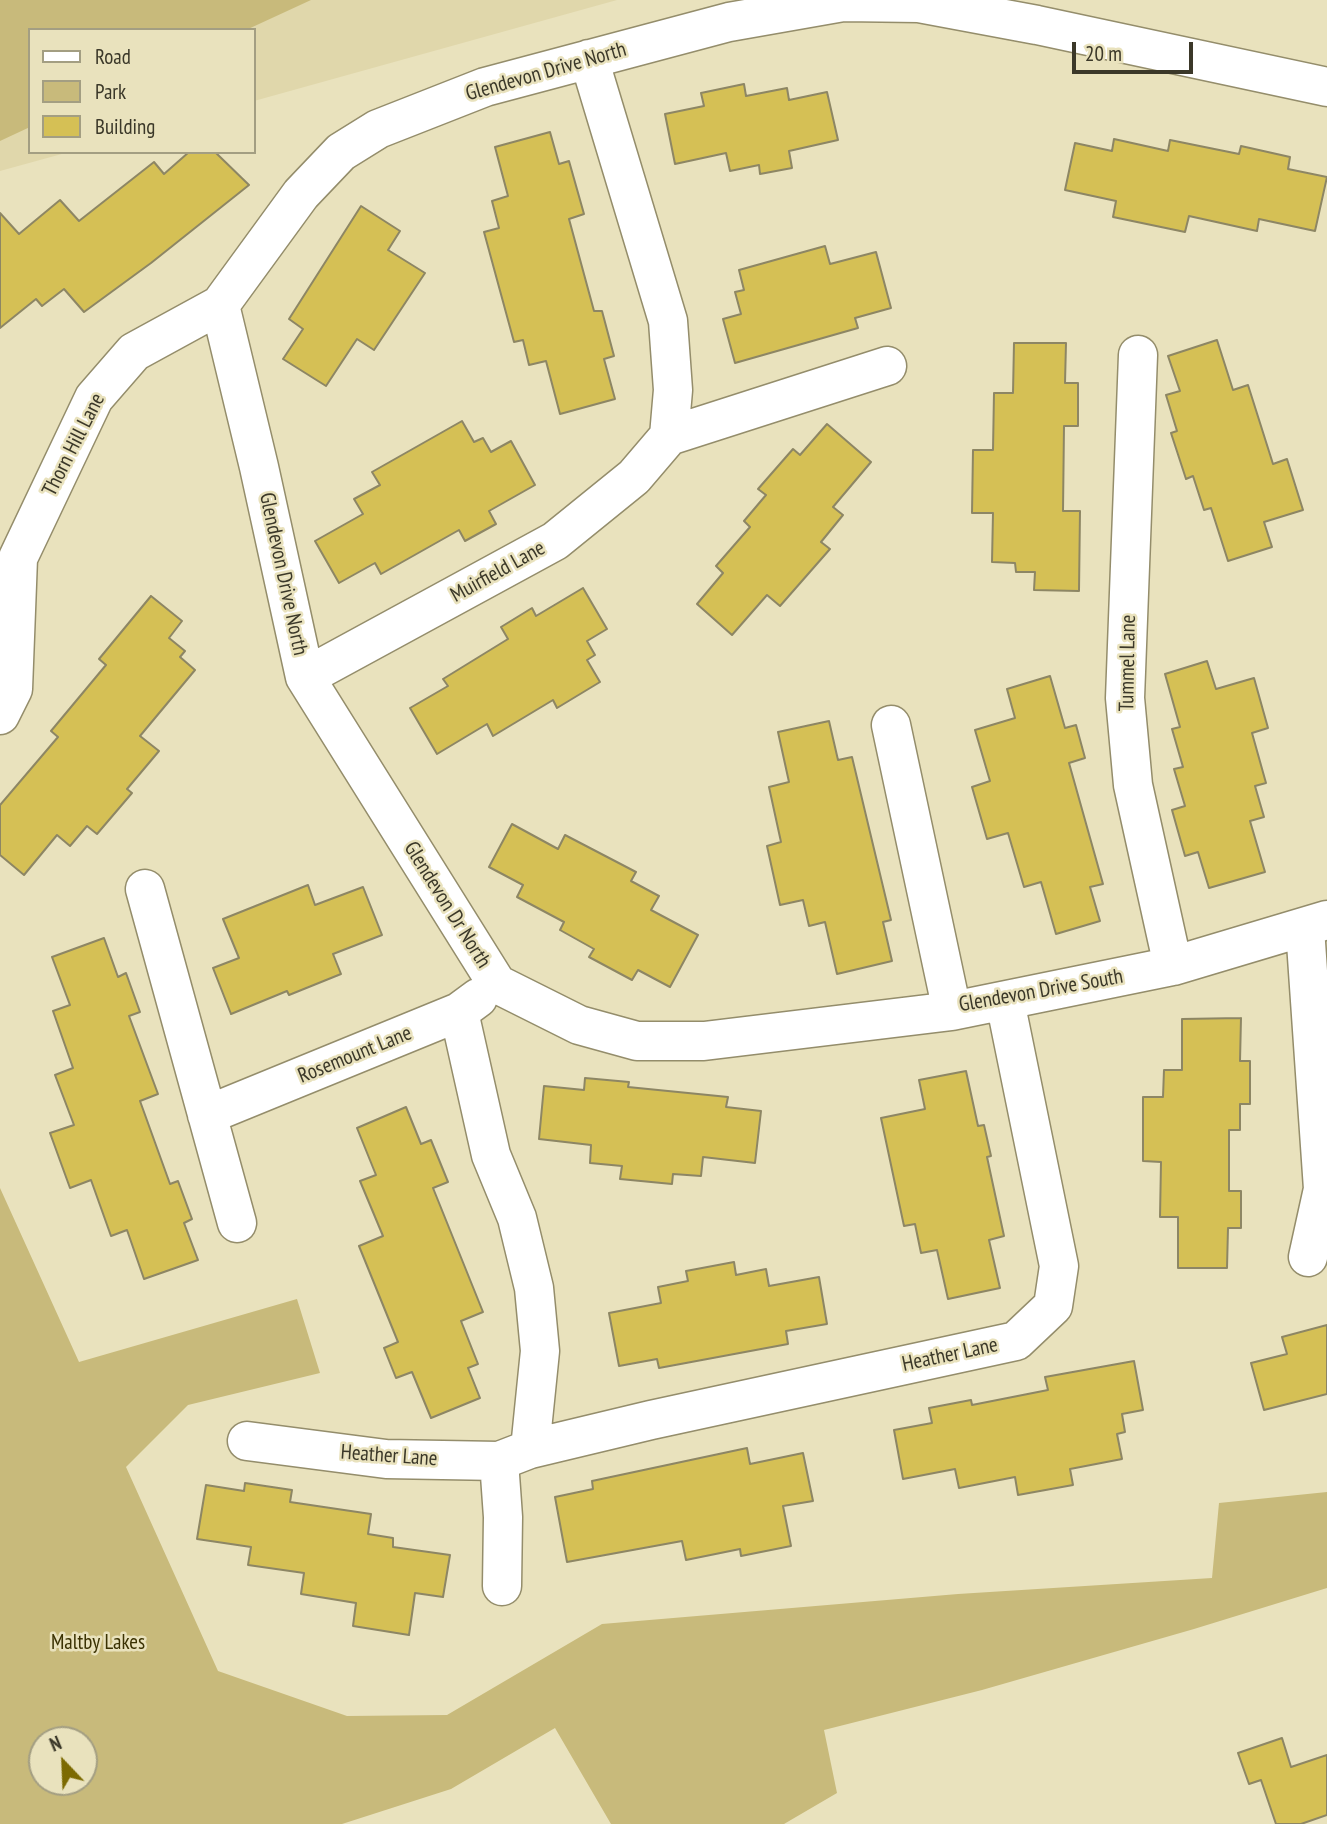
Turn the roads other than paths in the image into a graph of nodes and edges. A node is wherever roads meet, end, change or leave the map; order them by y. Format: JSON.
{"nodes":[{"id":1,"x":589,"y":60,"type":"junction"},
{"id":2,"x":1327,"y":87,"type":"edge"},
{"id":3,"x":220,"y":305,"type":"junction"},
{"id":4,"x":1138,"y":355,"type":"dead end"},
{"id":5,"x":887,"y":366,"type":"dead end"},
{"id":6,"x":669,"y":436,"type":"junction"},
{"id":7,"x":9,"y":552,"type":"edge"},
{"id":8,"x":305,"y":677,"type":"junction"},
{"id":9,"x":0,"y":715,"type":"edge"},
{"id":10,"x":891,"y":726,"type":"dead end"},
{"id":11,"x":145,"y":889,"type":"dead end"},
{"id":12,"x":1316,"y":924,"type":"edge"},
{"id":13,"x":1173,"y":966,"type":"junction"},
{"id":14,"x":497,"y":984,"type":"junction"},
{"id":15,"x":1004,"y":1000,"type":"junction"},
{"id":16,"x":952,"y":1011,"type":"junction"},
{"id":17,"x":459,"y":1012,"type":"junction"},
{"id":18,"x":207,"y":1115,"type":"junction"},
{"id":19,"x":237,"y":1223,"type":"dead end"},
{"id":20,"x":1308,"y":1257,"type":"dead end"},
{"id":21,"x":247,"y":1441,"type":"dead end"},
{"id":22,"x":515,"y":1455,"type":"junction"},
{"id":23,"x":502,"y":1586,"type":"dead end"}],
"edges":[{"from":1,"to":2,"type":"street","name":"Glendevon Drive North"},
{"from":1,"to":3,"type":"street","name":"Glendevon Drive North"},
{"from":1,"to":6,"type":"street"},
{"from":3,"to":7,"type":"street","name":"Thorn Hill Lane"},
{"from":3,"to":8,"type":"street","name":"Glendevon Drive North"},
{"from":4,"to":13,"type":"street","name":"Tummel Lane"},
{"from":5,"to":6,"type":"street"},
{"from":6,"to":8,"type":"street","name":"Muirfield Lane"},
{"from":7,"to":9,"type":"street","name":"Thorn Hill Lane"},
{"from":8,"to":14,"type":"street","name":"Glendevon Dr North"},
{"from":10,"to":16,"type":"street","name":"Glendevon Drive South"},
{"from":11,"to":18,"type":"street"},
{"from":12,"to":13,"type":"street","name":"Glendevon Drive South"},
{"from":12,"to":20,"type":"street"},
{"from":13,"to":15,"type":"street","name":"Glendevon Drive South"},
{"from":14,"to":16,"type":"street","name":"Glendevon Dr North"},
{"from":14,"to":17,"type":"street","name":"Rosemount Lane"},
{"from":15,"to":16,"type":"street","name":"Glendevon Drive South"},
{"from":15,"to":22,"type":"street","name":"Heather Lane"},
{"from":17,"to":18,"type":"street","name":"Rosemount Lane"},
{"from":17,"to":22,"type":"street"},
{"from":18,"to":19,"type":"street"},
{"from":21,"to":22,"type":"street","name":"Heather Lane"},
{"from":22,"to":23,"type":"street"}]}
